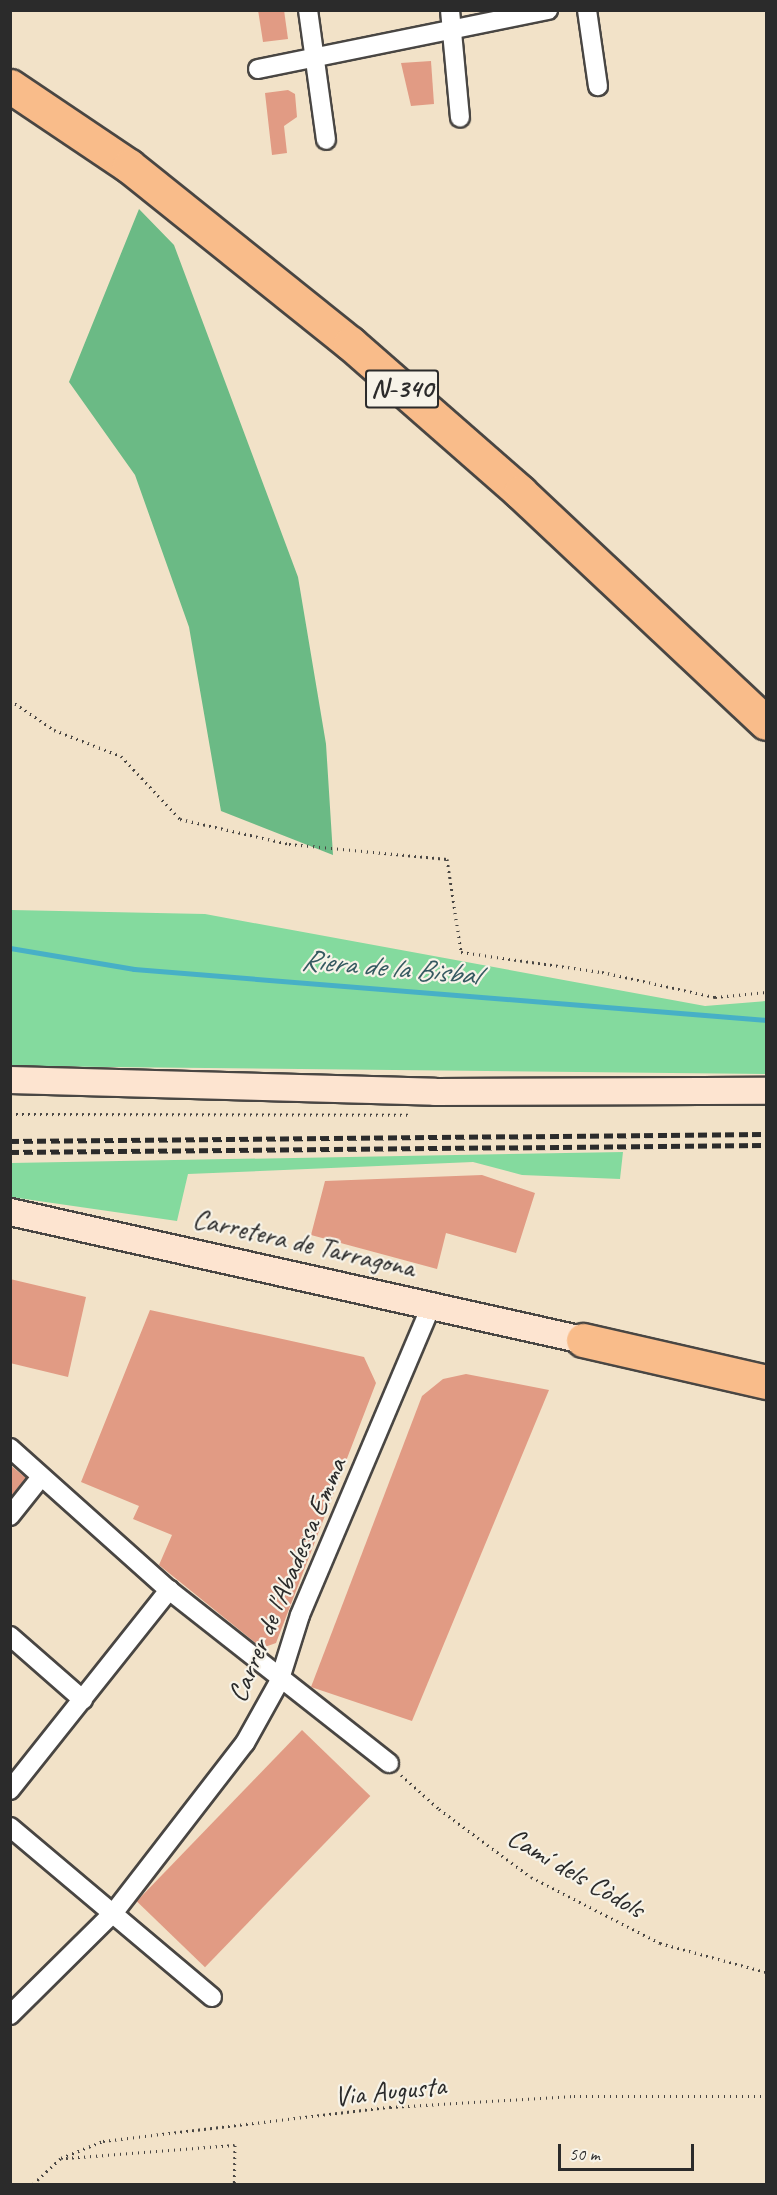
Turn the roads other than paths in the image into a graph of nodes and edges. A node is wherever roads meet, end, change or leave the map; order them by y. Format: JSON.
{"nodes":[{"id":1,"x":308,"y":10,"type":"edge"},
{"id":2,"x":450,"y":10,"type":"edge"},
{"id":3,"x":548,"y":10,"type":"edge"},
{"id":4,"x":587,"y":10,"type":"edge"},
{"id":5,"x":452,"y":31,"type":"junction"},
{"id":6,"x":313,"y":58,"type":"junction"},
{"id":7,"x":258,"y":69,"type":"dead end"},
{"id":8,"x":10,"y":86,"type":"edge"},
{"id":9,"x":598,"y":86,"type":"dead end"},
{"id":10,"x":460,"y":118,"type":"dead end"},
{"id":11,"x":326,"y":141,"type":"dead end"},
{"id":12,"x":766,"y":723,"type":"edge"},
{"id":13,"x":10,"y":1080,"type":"edge"},
{"id":14,"x":766,"y":1091,"type":"edge"},
{"id":15,"x":10,"y":1212,"type":"edge"},
{"id":16,"x":432,"y":1304,"type":"junction"},
{"id":17,"x":583,"y":1340,"type":"junction"},
{"id":18,"x":766,"y":1362,"type":"edge"},
{"id":19,"x":766,"y":1382,"type":"edge"},
{"id":20,"x":10,"y":1448,"type":"edge"},
{"id":21,"x":40,"y":1477,"type":"junction"},
{"id":22,"x":10,"y":1516,"type":"edge"},
{"id":23,"x":169,"y":1590,"type":"junction"},
{"id":24,"x":10,"y":1636,"type":"edge"},
{"id":25,"x":279,"y":1682,"type":"junction"},
{"id":26,"x":83,"y":1700,"type":"junction"},
{"id":27,"x":389,"y":1763,"type":"road end"},
{"id":28,"x":10,"y":1790,"type":"edge"},
{"id":29,"x":10,"y":1827,"type":"edge"},
{"id":30,"x":115,"y":1911,"type":"junction"},
{"id":31,"x":212,"y":1997,"type":"dead end"},
{"id":32,"x":10,"y":2015,"type":"edge"}],
"edges":[{"from":1,"to":6,"type":"street"},
{"from":2,"to":5,"type":"street"},
{"from":3,"to":5,"type":"street"},
{"from":4,"to":9,"type":"street"},
{"from":5,"to":6,"type":"street"},
{"from":5,"to":10,"type":"street"},
{"from":6,"to":7,"type":"street"},
{"from":6,"to":11,"type":"street"},
{"from":8,"to":12,"type":"highway","number":"N-340"},
{"from":13,"to":14,"type":"street"},
{"from":15,"to":16,"type":"street","name":"Carretera de Tarragona"},
{"from":16,"to":17,"type":"street","name":"Carretera de Tarragona"},
{"from":16,"to":25,"type":"street","name":"Carrer de l'Abadessa Emma"},
{"from":17,"to":18,"type":"highway"},
{"from":17,"to":19,"type":"highway"},
{"from":20,"to":21,"type":"street"},
{"from":21,"to":22,"type":"street"},
{"from":21,"to":23,"type":"street"},
{"from":23,"to":25,"type":"street"},
{"from":23,"to":26,"type":"street"},
{"from":24,"to":26,"type":"street"},
{"from":25,"to":27,"type":"street"},
{"from":25,"to":30,"type":"street","name":"Carrer de l'Abadessa Emma"},
{"from":26,"to":28,"type":"street"},
{"from":29,"to":30,"type":"street"},
{"from":30,"to":31,"type":"street"},
{"from":30,"to":32,"type":"street","name":"Carrer de l'Abadessa Emma"}]}
